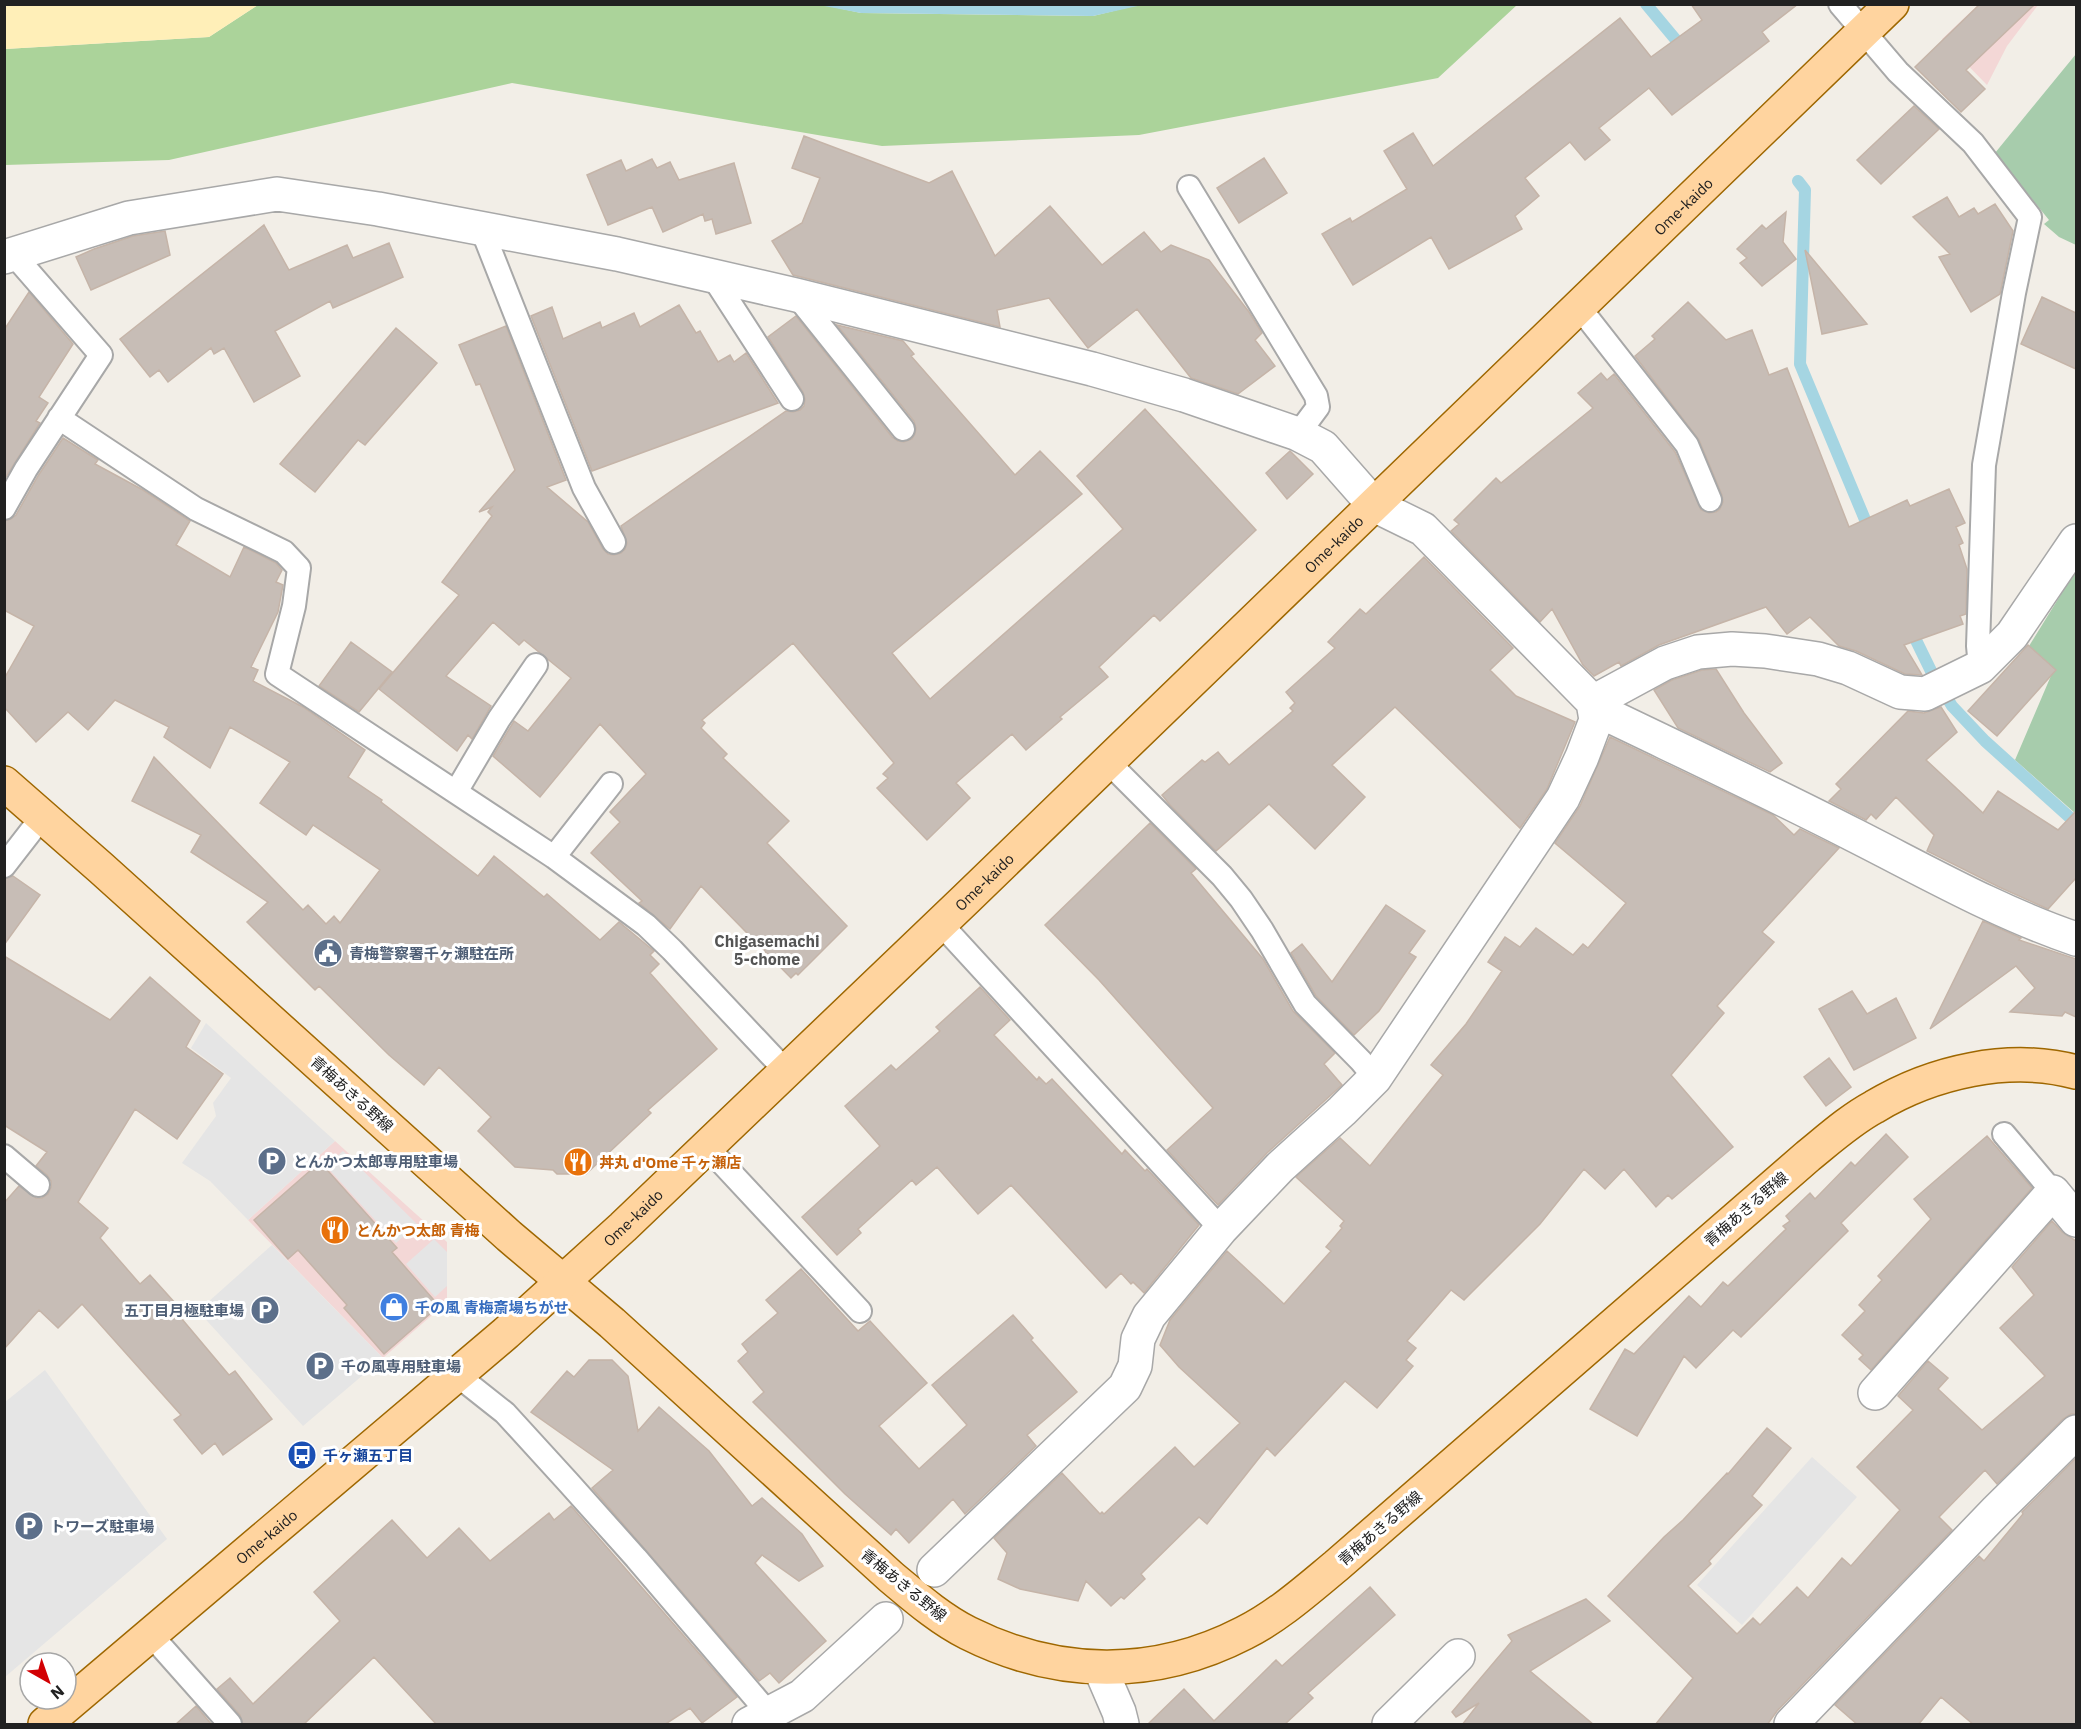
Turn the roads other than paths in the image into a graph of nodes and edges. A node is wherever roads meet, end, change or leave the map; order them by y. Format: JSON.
{"nodes":[{"id":1,"x":1840,"y":4,"type":"edge"},
{"id":2,"x":1892,"y":4,"type":"edge"},
{"id":3,"x":1863,"y":32,"type":"junction"},
{"id":4,"x":1189,"y":187,"type":"dead end"},
{"id":5,"x":481,"y":227,"type":"junction"},
{"id":6,"x":9,"y":256,"type":"edge"},
{"id":7,"x":713,"y":277,"type":"junction"},
{"id":8,"x":796,"y":295,"type":"junction"},
{"id":9,"x":1579,"y":307,"type":"junction"},
{"id":10,"x":792,"y":399,"type":"dead end"},
{"id":11,"x":59,"y":418,"type":"junction"},
{"id":12,"x":903,"y":429,"type":"dead end"},
{"id":13,"x":1298,"y":434,"type":"junction"},
{"id":14,"x":1710,"y":500,"type":"dead end"},
{"id":15,"x":1374,"y":504,"type":"junction"},
{"id":16,"x":4,"y":508,"type":"edge"},
{"id":17,"x":2076,"y":541,"type":"edge"},
{"id":18,"x":614,"y":542,"type":"dead end"},
{"id":19,"x":536,"y":665,"type":"dead end"},
{"id":20,"x":1953,"y":680,"type":"junction"},
{"id":21,"x":1593,"y":702,"type":"junction"},
{"id":22,"x":1108,"y":762,"type":"junction"},
{"id":23,"x":4,"y":783,"type":"edge"},
{"id":24,"x":611,"y":784,"type":"dead end"},
{"id":25,"x":456,"y":792,"type":"junction"},
{"id":26,"x":36,"y":811,"type":"junction"},
{"id":27,"x":554,"y":857,"type":"junction"},
{"id":28,"x":4,"y":866,"type":"edge"},
{"id":29,"x":940,"y":923,"type":"junction"},
{"id":30,"x":2076,"y":939,"type":"edge"},
{"id":31,"x":785,"y":1070,"type":"junction"},
{"id":32,"x":2076,"y":1072,"type":"edge"},
{"id":33,"x":1375,"y":1078,"type":"junction"},
{"id":34,"x":2004,"y":1134,"type":"dead end"},
{"id":35,"x":707,"y":1147,"type":"junction"},
{"id":36,"x":5,"y":1156,"type":"edge"},
{"id":37,"x":38,"y":1185,"type":"dead end"},
{"id":38,"x":2053,"y":1192,"type":"junction"},
{"id":39,"x":2076,"y":1220,"type":"edge"},
{"id":40,"x":1221,"y":1229,"type":"junction"},
{"id":41,"x":562,"y":1282,"type":"junction"},
{"id":42,"x":860,"y":1311,"type":"dead end"},
{"id":43,"x":457,"y":1375,"type":"junction"},
{"id":44,"x":1875,"y":1394,"type":"dead end"},
{"id":45,"x":2076,"y":1432,"type":"edge"},
{"id":46,"x":934,"y":1570,"type":"dead end"},
{"id":47,"x":886,"y":1619,"type":"dead end"},
{"id":48,"x":151,"y":1635,"type":"junction"},
{"id":49,"x":1458,"y":1656,"type":"dead end"},
{"id":50,"x":1100,"y":1668,"type":"junction"},
{"id":51,"x":759,"y":1720,"type":"edge"},
{"id":52,"x":45,"y":1725,"type":"edge"},
{"id":53,"x":230,"y":1725,"type":"edge"},
{"id":54,"x":1122,"y":1725,"type":"edge"},
{"id":55,"x":1389,"y":1725,"type":"edge"},
{"id":56,"x":1791,"y":1725,"type":"edge"}],
"edges":[{"from":1,"to":3,"type":"lane"},
{"from":2,"to":3,"type":"main road","name":"Ome-kaido"},
{"from":3,"to":9,"type":"main road","name":"Ome-kaido"},
{"from":3,"to":20,"type":"lane"},
{"from":4,"to":13,"type":"lane"},
{"from":5,"to":6,"type":"street"},
{"from":5,"to":7,"type":"street"},
{"from":5,"to":18,"type":"lane"},
{"from":6,"to":11,"type":"lane"},
{"from":7,"to":8,"type":"street"},
{"from":7,"to":10,"type":"lane"},
{"from":8,"to":12,"type":"lane"},
{"from":8,"to":13,"type":"street"},
{"from":9,"to":14,"type":"lane"},
{"from":9,"to":15,"type":"main road","name":"Ome-kaido"},
{"from":11,"to":16,"type":"lane"},
{"from":11,"to":25,"type":"lane"},
{"from":13,"to":15,"type":"street"},
{"from":15,"to":21,"type":"street"},
{"from":15,"to":22,"type":"main road","name":"Ome-kaido"},
{"from":17,"to":20,"type":"street"},
{"from":19,"to":25,"type":"lane"},
{"from":20,"to":21,"type":"street"},
{"from":21,"to":30,"type":"street"},
{"from":21,"to":33,"type":"street"},
{"from":22,"to":29,"type":"main road","name":"Ome-kaido"},
{"from":22,"to":33,"type":"lane"},
{"from":23,"to":26,"type":"main road"},
{"from":24,"to":27,"type":"lane"},
{"from":25,"to":27,"type":"lane"},
{"from":26,"to":28,"type":"lane"},
{"from":26,"to":41,"type":"main road","name":"青梅あきる野線"},
{"from":27,"to":31,"type":"lane"},
{"from":29,"to":31,"type":"main road","name":"Ome-kaido"},
{"from":29,"to":40,"type":"lane"},
{"from":31,"to":35,"type":"main road","name":"Ome-kaido"},
{"from":32,"to":50,"type":"main road","name":"青梅あきる野線"},
{"from":33,"to":40,"type":"street"},
{"from":34,"to":38,"type":"lane"},
{"from":35,"to":41,"type":"main road","name":"Ome-kaido"},
{"from":35,"to":42,"type":"lane"},
{"from":36,"to":37,"type":"lane"},
{"from":38,"to":39,"type":"street"},
{"from":38,"to":44,"type":"street"},
{"from":40,"to":46,"type":"street"},
{"from":41,"to":43,"type":"main road","name":"Ome-kaido"},
{"from":41,"to":50,"type":"main road","name":"青梅あきる野線"},
{"from":43,"to":48,"type":"main road","name":"Ome-kaido"},
{"from":43,"to":51,"type":"lane"},
{"from":45,"to":56,"type":"street"},
{"from":47,"to":51,"type":"street"},
{"from":48,"to":52,"type":"main road","name":"Ome-kaido"},
{"from":48,"to":53,"type":"lane"},
{"from":49,"to":55,"type":"street"},
{"from":50,"to":54,"type":"street"}]}
